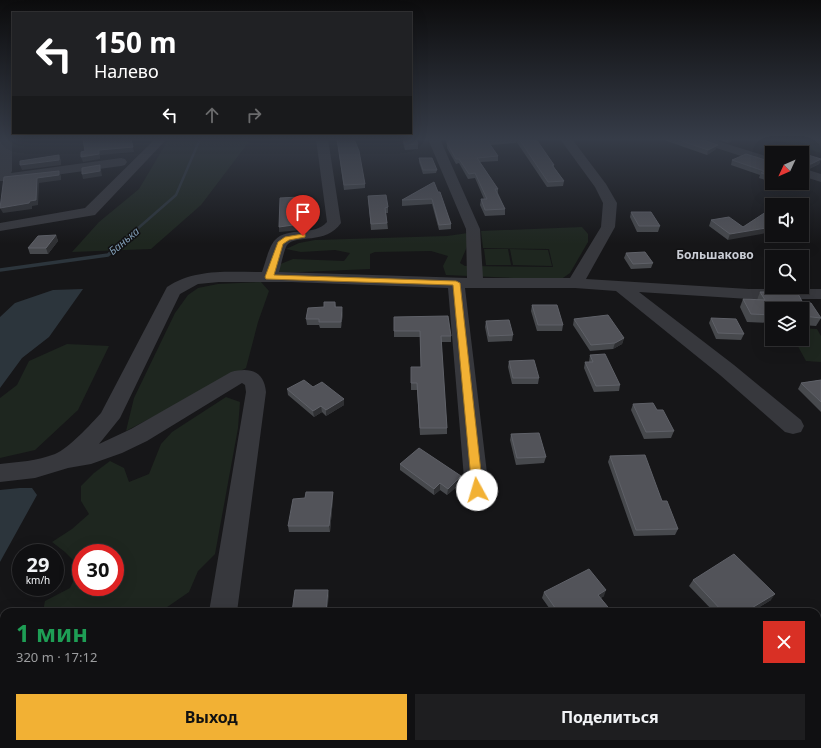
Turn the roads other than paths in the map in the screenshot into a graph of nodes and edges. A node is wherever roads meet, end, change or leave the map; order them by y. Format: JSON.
{"nodes":[{"id":1,"x":34,"y":174,"type":"edge"},
{"id":2,"x":127,"y":174,"type":"edge"},
{"id":3,"x":328,"y":174,"type":"edge"},
{"id":4,"x":449,"y":174,"type":"edge"},
{"id":5,"x":591,"y":174,"type":"edge"},
{"id":6,"x":809,"y":174,"type":"edge"},
{"id":7,"x":0,"y":177,"type":"edge"},
{"id":8,"x":821,"y":178,"type":"edge"},
{"id":9,"x":0,"y":227,"type":"edge"},
{"id":10,"x":269,"y":277,"type":"junction"},
{"id":11,"x":466,"y":283,"type":"junction"},
{"id":12,"x":575,"y":283,"type":"junction"},
{"id":13,"x":622,"y":286,"type":"junction"},
{"id":14,"x":821,"y":294,"type":"edge"},
{"id":15,"x":793,"y":426,"type":"dead end"},
{"id":16,"x":64,"y":460,"type":"junction"},
{"id":17,"x":0,"y":473,"type":"edge"},
{"id":18,"x":477,"y":490,"type":"dead end"},
{"id":19,"x":224,"y":608,"type":"edge"}],
"edges":[{"from":1,"to":7,"type":"street"},
{"from":2,"to":9,"type":"street"},
{"from":3,"to":10,"type":"street"},
{"from":4,"to":11,"type":"street"},
{"from":5,"to":12,"type":"street"},
{"from":6,"to":8,"type":"street"},
{"from":10,"to":11,"type":"street"},
{"from":10,"to":16,"type":"street"},
{"from":11,"to":12,"type":"street"},
{"from":11,"to":18,"type":"street"},
{"from":12,"to":13,"type":"street"},
{"from":13,"to":14,"type":"street"},
{"from":13,"to":15,"type":"street"},
{"from":16,"to":17,"type":"street"},
{"from":16,"to":19,"type":"street"}]}
